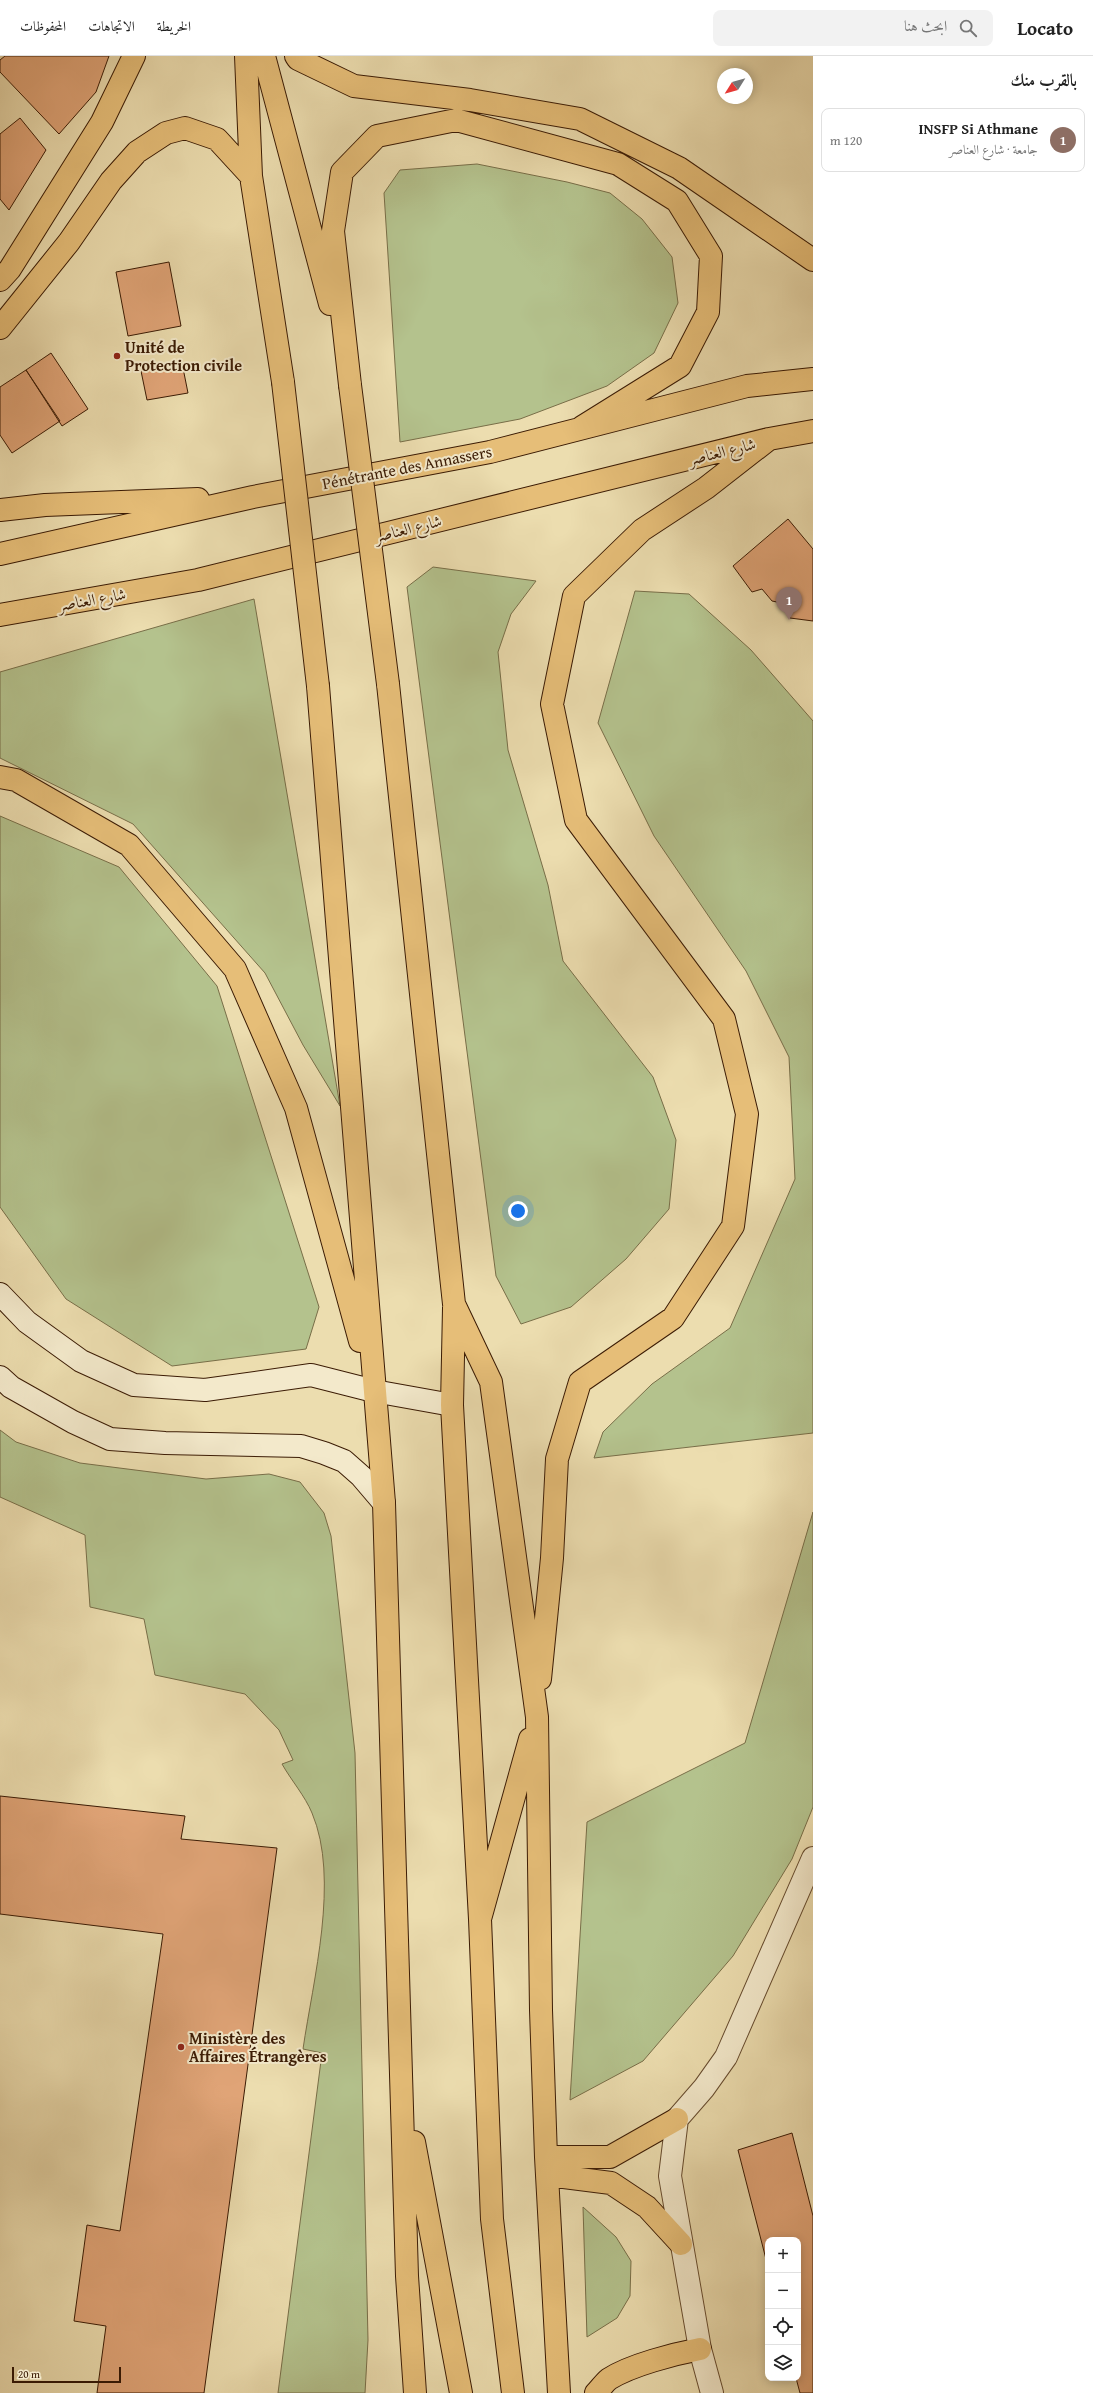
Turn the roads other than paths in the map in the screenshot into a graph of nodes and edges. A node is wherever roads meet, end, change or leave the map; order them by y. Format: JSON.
{"nodes":[{"id":1,"x":134,"y":56,"type":"edge"},
{"id":2,"x":246,"y":56,"type":"edge"},
{"id":3,"x":264,"y":56,"type":"edge"},
{"id":4,"x":296,"y":56,"type":"edge"},
{"id":5,"x":250,"y":176,"type":"junction"},
{"id":6,"x":813,"y":260,"type":"edge"},
{"id":7,"x":0,"y":280,"type":"edge"},
{"id":8,"x":0,"y":328,"type":"edge"},
{"id":9,"x":813,"y":379,"type":"edge"},
{"id":10,"x":350,"y":385,"type":"junction"},
{"id":11,"x":582,"y":427,"type":"junction"},
{"id":12,"x":813,"y":431,"type":"edge"},
{"id":13,"x":769,"y":439,"type":"junction"},
{"id":14,"x":254,"y":497,"type":"junction"},
{"id":15,"x":0,"y":510,"type":"edge"},
{"id":16,"x":0,"y":554,"type":"edge"},
{"id":17,"x":0,"y":615,"type":"edge"},
{"id":18,"x":0,"y":776,"type":"edge"},
{"id":19,"x":0,"y":1294,"type":"edge"},
{"id":20,"x":454,"y":1304,"type":"junction"},
{"id":21,"x":0,"y":1377,"type":"edge"},
{"id":22,"x":374,"y":1391,"type":"junction"},
{"id":23,"x":452,"y":1405,"type":"junction"},
{"id":24,"x":384,"y":1503,"type":"junction"},
{"id":25,"x":537,"y":1717,"type":"junction"},
{"id":26,"x":813,"y":1858,"type":"edge"},
{"id":27,"x":480,"y":1919,"type":"junction"},
{"id":28,"x":401,"y":2074,"type":"junction"},
{"id":29,"x":677,"y":2119,"type":"junction"},
{"id":30,"x":547,"y":2166,"type":"junction"},
{"id":31,"x":681,"y":2244,"type":"junction"},
{"id":32,"x":700,"y":2349,"type":"junction"},
{"id":33,"x":415,"y":2393,"type":"edge"},
{"id":34,"x":461,"y":2393,"type":"edge"},
{"id":35,"x":514,"y":2393,"type":"edge"},
{"id":36,"x":559,"y":2393,"type":"edge"},
{"id":37,"x":596,"y":2393,"type":"edge"},
{"id":38,"x":712,"y":2393,"type":"edge"}],
"edges":[{"from":1,"to":7,"type":"highway"},
{"from":2,"to":5,"type":"highway"},
{"from":3,"to":10,"type":"highway"},
{"from":4,"to":6,"type":"highway"},
{"from":5,"to":8,"type":"highway"},
{"from":5,"to":22,"type":"highway","bridge":true},
{"from":9,"to":11,"type":"highway","name":"Pénétrante des Annassers"},
{"from":10,"to":11,"type":"highway"},
{"from":10,"to":20,"type":"highway","bridge":true},
{"from":11,"to":14,"type":"highway","name":"Pénétrante des Annassers"},
{"from":12,"to":13,"type":"highway","name":"شارع العناصر"},
{"from":13,"to":17,"type":"highway","name":"شارع العناصر"},
{"from":13,"to":25,"type":"highway"},
{"from":14,"to":15,"type":"highway"},
{"from":14,"to":16,"type":"highway","name":"Pénétrante des Annassers"},
{"from":18,"to":22,"type":"highway"},
{"from":19,"to":22,"type":"street"},
{"from":20,"to":23,"type":"highway"},
{"from":20,"to":25,"type":"highway"},
{"from":21,"to":24,"type":"street"},
{"from":22,"to":23,"type":"street"},
{"from":22,"to":24,"type":"highway"},
{"from":23,"to":27,"type":"highway"},
{"from":24,"to":28,"type":"highway"},
{"from":25,"to":27,"type":"highway"},
{"from":25,"to":30,"type":"highway"},
{"from":26,"to":29,"type":"street"},
{"from":27,"to":35,"type":"highway"},
{"from":28,"to":33,"type":"highway"},
{"from":28,"to":34,"type":"highway"},
{"from":29,"to":30,"type":"highway"},
{"from":29,"to":31,"type":"street"},
{"from":30,"to":31,"type":"highway"},
{"from":30,"to":36,"type":"highway"},
{"from":31,"to":32,"type":"street"},
{"from":32,"to":37,"type":"highway"},
{"from":32,"to":38,"type":"street"}]}
